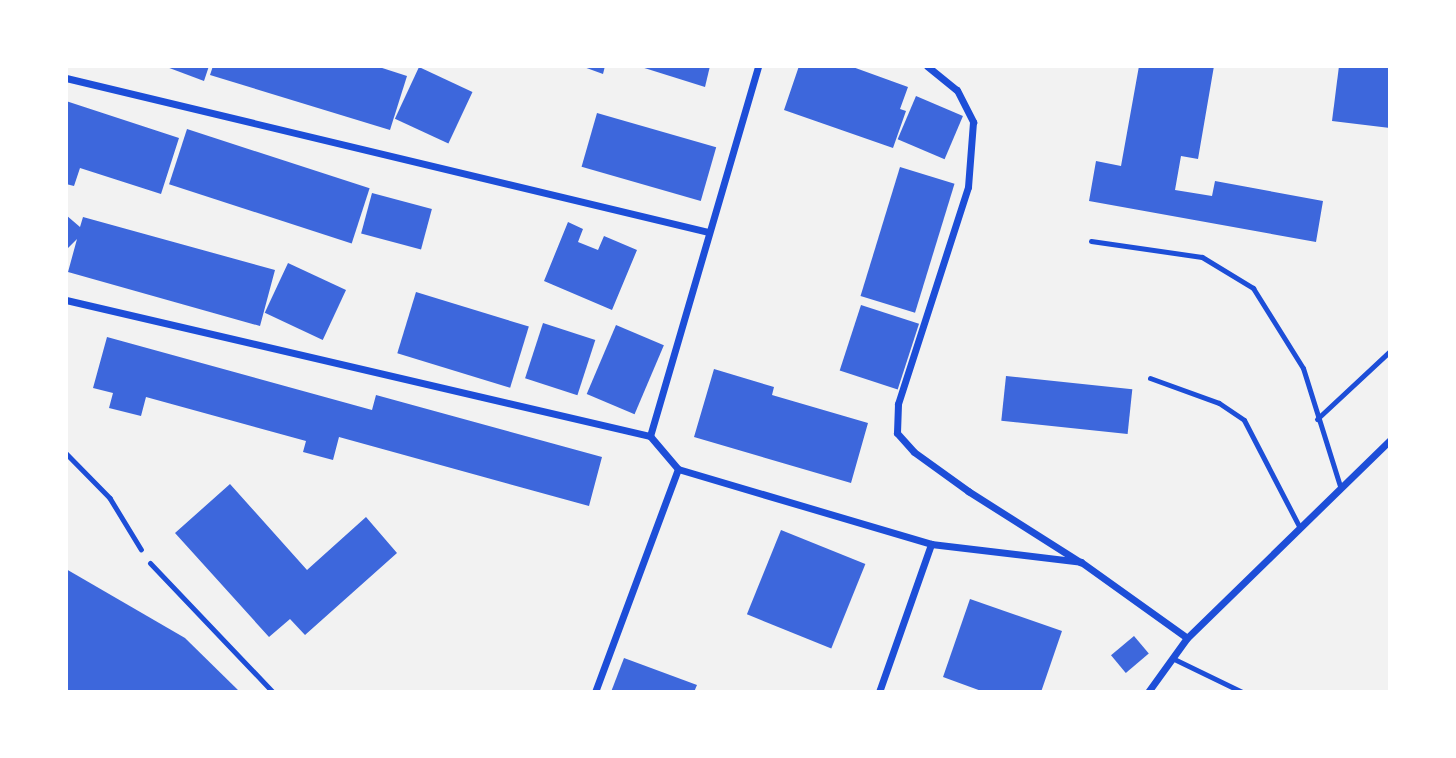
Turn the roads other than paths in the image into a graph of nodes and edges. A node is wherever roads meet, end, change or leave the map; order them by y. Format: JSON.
{"nodes":[{"id":1,"x":758,"y":66,"type":"edge"},
{"id":2,"x":927,"y":66,"type":"edge"},
{"id":3,"x":66,"y":78,"type":"edge"},
{"id":4,"x":708,"y":232,"type":"junction"},
{"id":5,"x":1091,"y":241,"type":"dead end"},
{"id":6,"x":66,"y":300,"type":"edge"},
{"id":7,"x":1390,"y":351,"type":"edge"},
{"id":8,"x":1150,"y":378,"type":"dead end"},
{"id":9,"x":1317,"y":419,"type":"junction"},
{"id":10,"x":650,"y":436,"type":"junction"},
{"id":11,"x":1390,"y":440,"type":"edge"},
{"id":12,"x":678,"y":469,"type":"junction"},
{"id":13,"x":1340,"y":485,"type":"junction"},
{"id":14,"x":1299,"y":526,"type":"junction"},
{"id":15,"x":932,"y":544,"type":"junction"},
{"id":16,"x":1080,"y":562,"type":"junction"},
{"id":17,"x":149,"y":563,"type":"road end"},
{"id":18,"x":1187,"y":638,"type":"junction"},
{"id":19,"x":1172,"y":658,"type":"junction"},
{"id":20,"x":273,"y":691,"type":"edge"},
{"id":21,"x":595,"y":691,"type":"edge"},
{"id":22,"x":879,"y":691,"type":"edge"},
{"id":23,"x":1148,"y":691,"type":"edge"},
{"id":24,"x":1242,"y":691,"type":"edge"}],
"edges":[{"from":1,"to":4,"type":"street"},
{"from":2,"to":16,"type":"street"},
{"from":3,"to":4,"type":"street"},
{"from":4,"to":10,"type":"street"},
{"from":5,"to":9,"type":"lane"},
{"from":6,"to":10,"type":"street"},
{"from":7,"to":9,"type":"lane"},
{"from":8,"to":14,"type":"lane"},
{"from":9,"to":13,"type":"lane"},
{"from":10,"to":12,"type":"street"},
{"from":11,"to":13,"type":"street"},
{"from":12,"to":15,"type":"street"},
{"from":12,"to":21,"type":"street"},
{"from":13,"to":14,"type":"street"},
{"from":14,"to":18,"type":"street"},
{"from":15,"to":16,"type":"street"},
{"from":15,"to":22,"type":"street"},
{"from":16,"to":18,"type":"street"},
{"from":17,"to":20,"type":"lane"},
{"from":18,"to":19,"type":"street"},
{"from":19,"to":23,"type":"street"},
{"from":19,"to":24,"type":"lane"}]}
